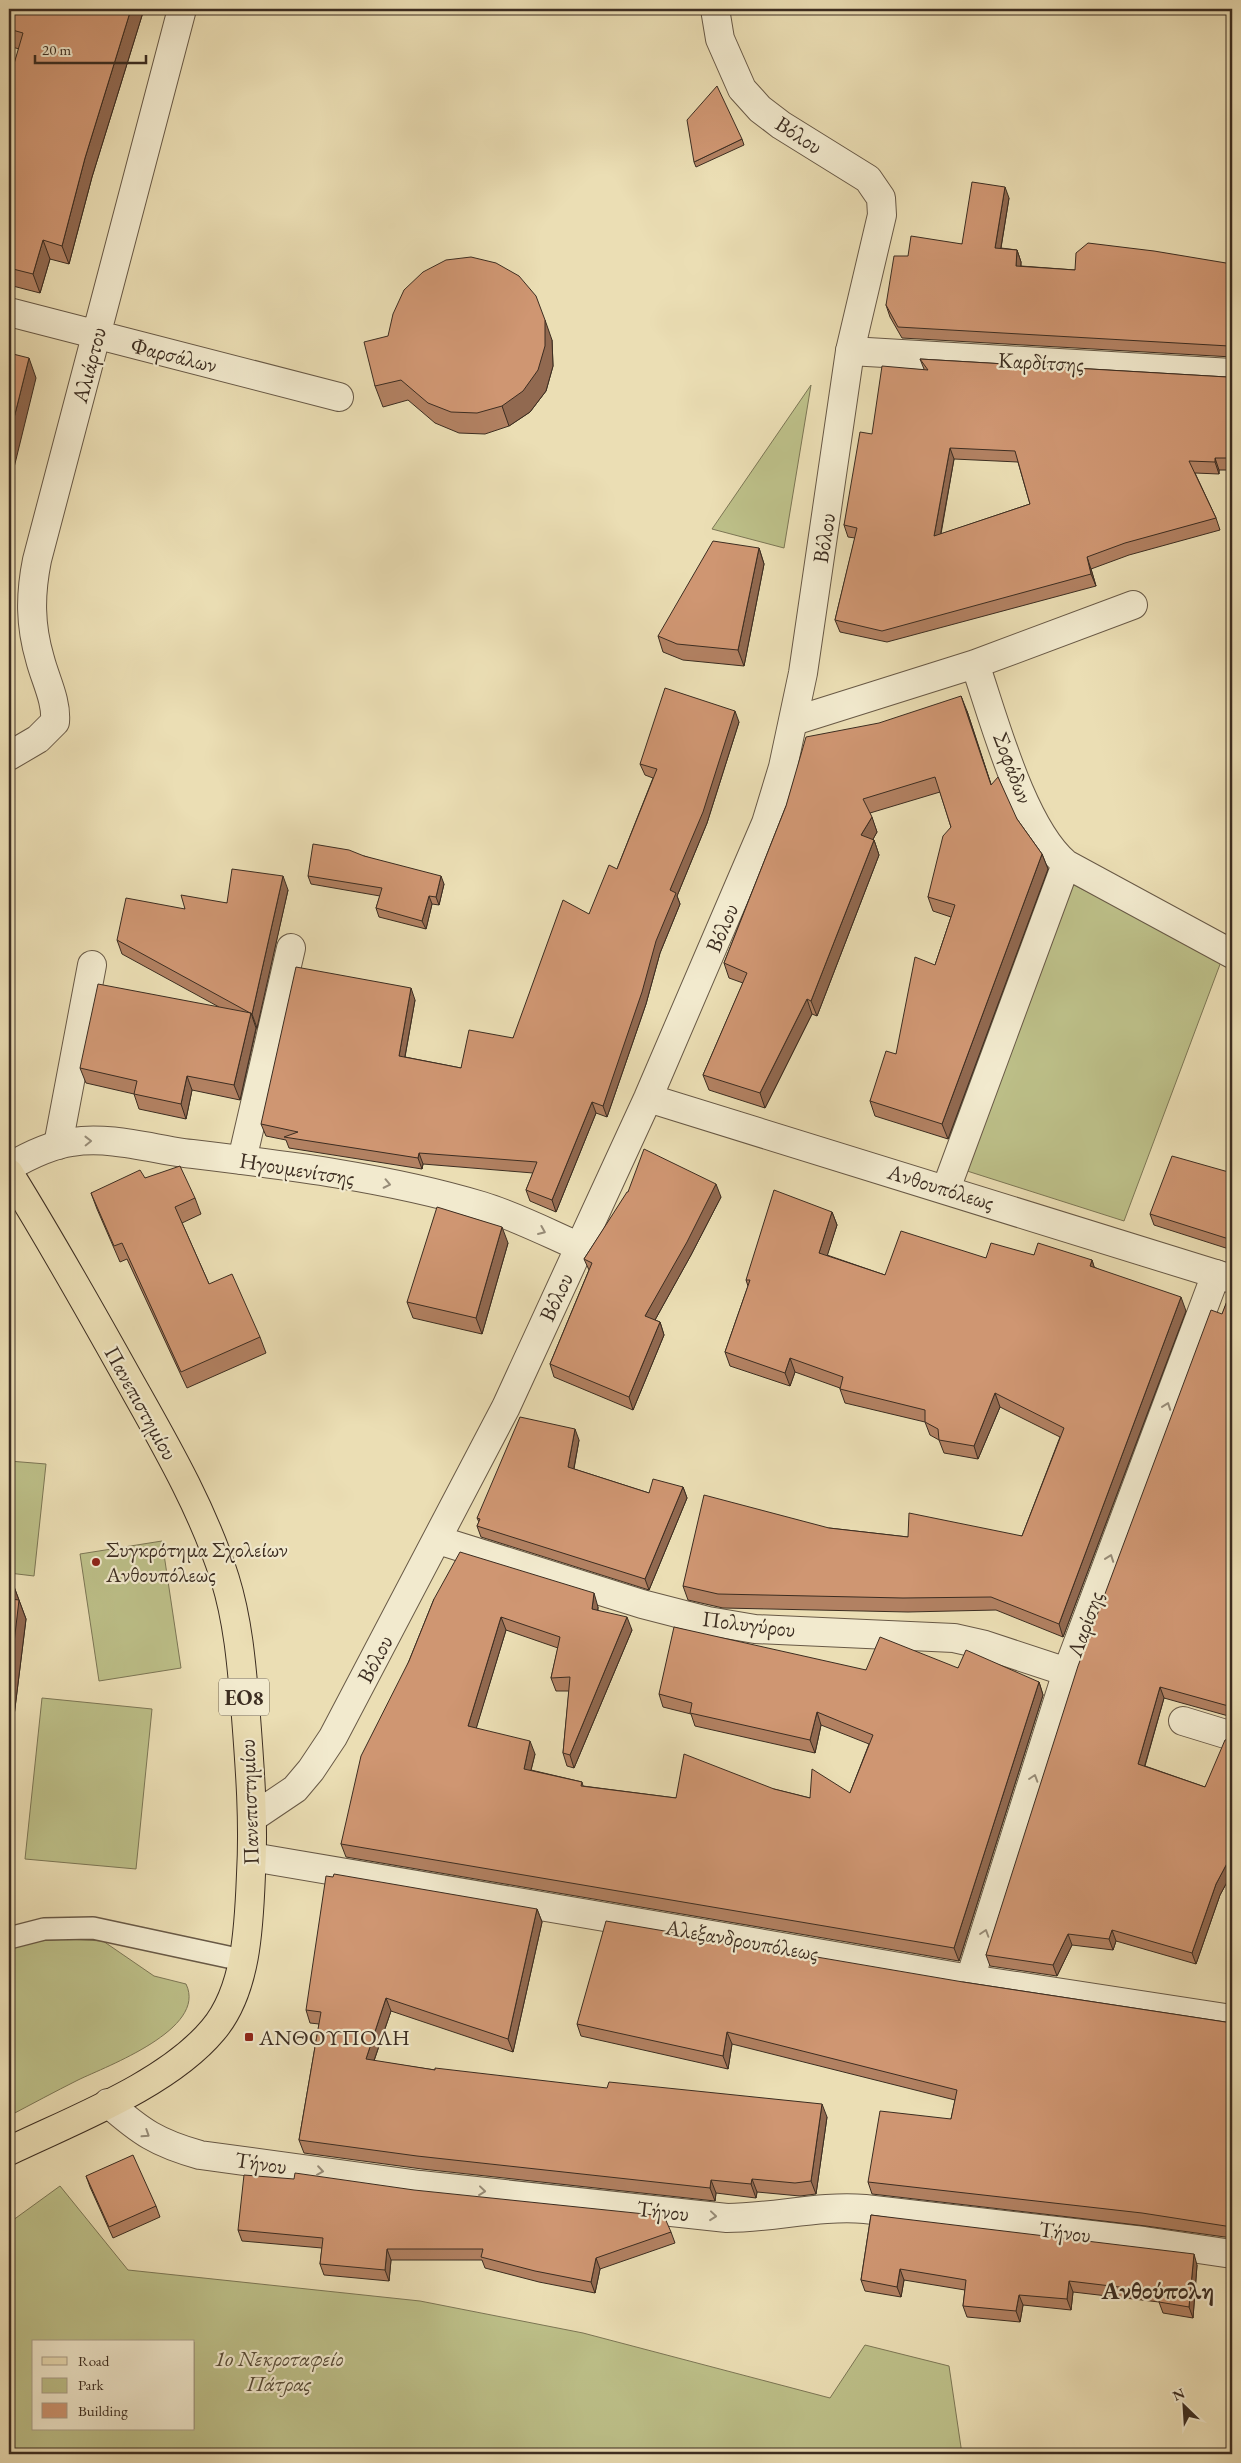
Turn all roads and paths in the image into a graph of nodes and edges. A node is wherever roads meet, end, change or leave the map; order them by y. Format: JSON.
{"nodes":[{"id":1,"x":182,"y":9,"type":"edge"},
{"id":2,"x":715,"y":9,"type":"edge"},
{"id":3,"x":9,"y":312,"type":"edge"},
{"id":4,"x":97,"y":336,"type":"junction"},
{"id":5,"x":850,"y":351,"type":"junction"},
{"id":6,"x":1232,"y":373,"type":"edge"},
{"id":7,"x":339,"y":397,"type":"dead end"},
{"id":8,"x":1133,"y":605,"type":"dead end"},
{"id":9,"x":975,"y":664,"type":"junction"},
{"id":10,"x":794,"y":721,"type":"junction"},
{"id":11,"x":9,"y":756,"type":"edge"},
{"id":12,"x":1066,"y":864,"type":"junction"},
{"id":13,"x":290,"y":948,"type":"dead end"},
{"id":14,"x":1232,"y":954,"type":"edge"},
{"id":15,"x":92,"y":965,"type":"dead end"},
{"id":16,"x":648,"y":1098,"type":"junction"},
{"id":17,"x":58,"y":1145,"type":"junction"},
{"id":18,"x":242,"y":1160,"type":"junction"},
{"id":19,"x":9,"y":1167,"type":"edge"},
{"id":20,"x":9,"y":1173,"type":"edge"},
{"id":21,"x":946,"y":1189,"type":"junction"},
{"id":22,"x":580,"y":1247,"type":"junction"},
{"id":23,"x":1224,"y":1276,"type":"edge"},
{"id":24,"x":438,"y":1540,"type":"junction"},
{"id":25,"x":1068,"y":1672,"type":"junction"},
{"id":26,"x":1183,"y":1720,"type":"dead end"},
{"id":27,"x":1232,"y":1736,"type":"edge"},
{"id":28,"x":252,"y":1818,"type":"junction"},
{"id":29,"x":252,"y":1857,"type":"junction"},
{"id":30,"x":9,"y":1938,"type":"edge"},
{"id":31,"x":242,"y":1960,"type":"junction"},
{"id":32,"x":970,"y":1979,"type":"junction"},
{"id":33,"x":1230,"y":2014,"type":"edge"},
{"id":34,"x":108,"y":2103,"type":"junction"},
{"id":35,"x":9,"y":2151,"type":"edge"},
{"id":36,"x":1232,"y":2254,"type":"edge"}],
"edges":[{"from":1,"to":4,"type":"street","name":"Αλιάρτου"},
{"from":2,"to":5,"type":"street","name":"Βόλου"},
{"from":3,"to":4,"type":"street","name":"Φαρσάλων"},
{"from":4,"to":7,"type":"street","name":"Φαρσάλων"},
{"from":4,"to":11,"type":"street","name":"Αλιάρτου"},
{"from":5,"to":6,"type":"street","name":"Καρδίτσης"},
{"from":5,"to":10,"type":"street","name":"Βόλου"},
{"from":8,"to":9,"type":"street"},
{"from":9,"to":10,"type":"street"},
{"from":9,"to":12,"type":"street","name":"Σοφάδων"},
{"from":10,"to":16,"type":"street","name":"Βόλου"},
{"from":12,"to":14,"type":"street","name":"Σοφάδων"},
{"from":12,"to":21,"type":"street"},
{"from":13,"to":18,"type":"street"},
{"from":15,"to":17,"type":"street"},
{"from":16,"to":21,"type":"street","name":"Ανθουπόλεως"},
{"from":16,"to":22,"type":"street","name":"Βόλου"},
{"from":17,"to":18,"type":"street","name":"Ηγουμενίτσης","one_way":true},
{"from":17,"to":19,"type":"street","name":"Ηγουμενίτσης"},
{"from":18,"to":22,"type":"street","name":"Ηγουμενίτσης","one_way":true},
{"from":20,"to":28,"type":"main road","name":"Πανεπιστημίου","number":"ΕΟ8"},
{"from":21,"to":23,"type":"street","name":"Ανθουπόλεως"},
{"from":22,"to":24,"type":"street","name":"Βόλου"},
{"from":25,"to":23,"type":"street","name":"Λαρίσης","one_way":true},
{"from":24,"to":25,"type":"street","name":"Πολυγύρου"},
{"from":24,"to":28,"type":"street","name":"Βόλου"},
{"from":32,"to":25,"type":"street","name":"Λαρίσης","one_way":true},
{"from":26,"to":27,"type":"street"},
{"from":28,"to":29,"type":"main road","name":"Πανεπιστημίου","number":"ΕΟ8"},
{"from":29,"to":31,"type":"main road","name":"Πανεπιστημίου","number":"ΕΟ8"},
{"from":29,"to":32,"type":"street","name":"Αλεξανδρουπόλεως"},
{"from":30,"to":31,"type":"lane"},
{"from":31,"to":34,"type":"main road","name":"Πανεπιστημίου","number":"ΕΟ8"},
{"from":32,"to":33,"type":"street","name":"Αλεξανδρουπόλεως"},
{"from":34,"to":35,"type":"main road","name":"Πανεπιστημίου","number":"ΕΟ8"},
{"from":34,"to":36,"type":"street","name":"Τήνου","one_way":true}]}
